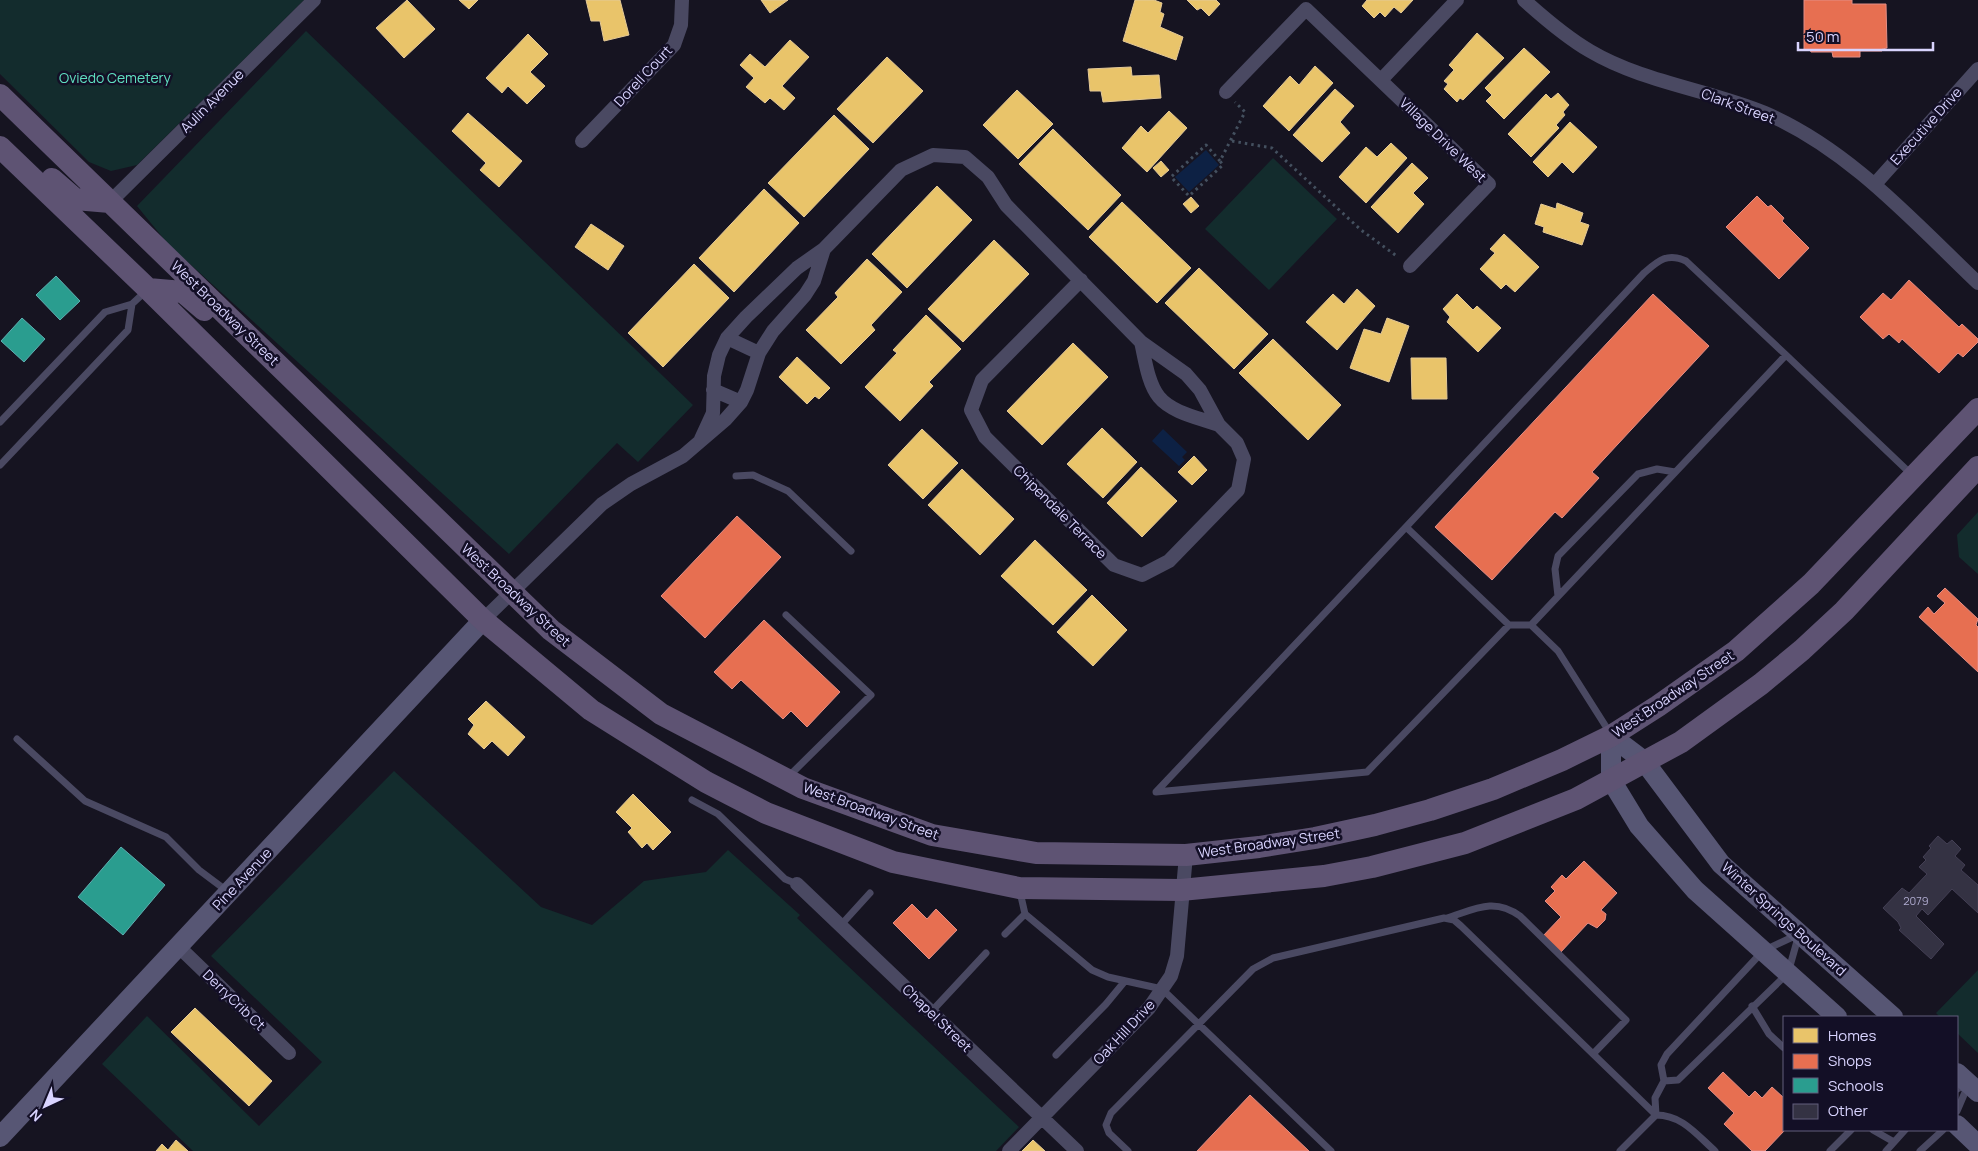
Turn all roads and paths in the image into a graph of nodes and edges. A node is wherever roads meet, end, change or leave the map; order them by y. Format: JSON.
{"nodes":[{"id":1,"x":314,"y":0,"type":"edge"},
{"id":2,"x":682,"y":0,"type":"edge"},
{"id":3,"x":1457,"y":0,"type":"edge"},
{"id":4,"x":1524,"y":0,"type":"edge"},
{"id":5,"x":1978,"y":69,"type":"edge"},
{"id":6,"x":1381,"y":80,"type":"junction"},
{"id":7,"x":1226,"y":92,"type":"joint"},
{"id":8,"x":0,"y":94,"type":"edge"},
{"id":9,"x":582,"y":141,"type":"dead end"},
{"id":10,"x":1232,"y":141,"type":"junction"},
{"id":11,"x":0,"y":147,"type":"edge"},
{"id":12,"x":1220,"y":161,"type":"junction"},
{"id":13,"x":34,"y":180,"type":"junction"},
{"id":14,"x":1875,"y":184,"type":"junction"},
{"id":15,"x":110,"y":202,"type":"junction"},
{"id":16,"x":824,"y":249,"type":"junction"},
{"id":17,"x":1410,"y":266,"type":"joint"},
{"id":18,"x":1081,"y":280,"type":"junction"},
{"id":19,"x":1978,"y":283,"type":"edge"},
{"id":20,"x":140,"y":297,"type":"junction"},
{"id":21,"x":229,"y":317,"type":"junction"},
{"id":22,"x":727,"y":338,"type":"junction"},
{"id":23,"x":1141,"y":342,"type":"junction"},
{"id":24,"x":759,"y":353,"type":"junction"},
{"id":25,"x":1786,"y":355,"type":"junction"},
{"id":26,"x":713,"y":390,"type":"junction"},
{"id":27,"x":741,"y":402,"type":"junction"},
{"id":28,"x":1978,"y":409,"type":"edge"},
{"id":29,"x":0,"y":422,"type":"edge"},
{"id":30,"x":1219,"y":425,"type":"junction"},
{"id":31,"x":702,"y":439,"type":"junction"},
{"id":32,"x":0,"y":464,"type":"edge"},
{"id":33,"x":1978,"y":467,"type":"edge"},
{"id":34,"x":1675,"y":472,"type":"junction"},
{"id":35,"x":736,"y":476,"type":"dead end"},
{"id":36,"x":1914,"y":476,"type":"junction"},
{"id":37,"x":1406,"y":527,"type":"junction"},
{"id":38,"x":851,"y":551,"type":"dead end"},
{"id":39,"x":511,"y":593,"type":"junction"},
{"id":40,"x":1558,"y":596,"type":"junction"},
{"id":41,"x":786,"y":615,"type":"dead end"},
{"id":42,"x":483,"y":620,"type":"junction"},
{"id":43,"x":1509,"y":624,"type":"junction"},
{"id":44,"x":1531,"y":625,"type":"junction"},
{"id":45,"x":1611,"y":736,"type":"junction"},
{"id":46,"x":17,"y":739,"type":"dead end"},
{"id":47,"x":1644,"y":762,"type":"junction"},
{"id":48,"x":786,"y":779,"type":"junction"},
{"id":49,"x":1611,"y":780,"type":"junction"},
{"id":50,"x":692,"y":800,"type":"dead end"},
{"id":51,"x":1186,"y":855,"type":"junction"},
{"id":52,"x":797,"y":884,"type":"joint"},
{"id":53,"x":1019,"y":888,"type":"junction"},
{"id":54,"x":1182,"y":890,"type":"junction"},
{"id":55,"x":229,"y":893,"type":"junction"},
{"id":56,"x":870,"y":893,"type":"dead end"},
{"id":57,"x":1025,"y":914,"type":"junction"},
{"id":58,"x":1444,"y":918,"type":"junction"},
{"id":59,"x":840,"y":926,"type":"junction"},
{"id":60,"x":1005,"y":934,"type":"dead end"},
{"id":61,"x":1799,"y":934,"type":"junction"},
{"id":62,"x":179,"y":947,"type":"junction"},
{"id":63,"x":1763,"y":951,"type":"junction"},
{"id":64,"x":986,"y":953,"type":"dead end"},
{"id":65,"x":1788,"y":973,"type":"junction"},
{"id":66,"x":1125,"y":981,"type":"junction"},
{"id":67,"x":1162,"y":989,"type":"junction"},
{"id":68,"x":1752,"y":1006,"type":"junction"},
{"id":69,"x":930,"y":1012,"type":"junction"},
{"id":70,"x":1836,"y":1016,"type":"edge"},
{"id":71,"x":1892,"y":1016,"type":"edge"},
{"id":72,"x":1198,"y":1024,"type":"junction"},
{"id":73,"x":1783,"y":1047,"type":"edge"},
{"id":74,"x":289,"y":1053,"type":"dead end"},
{"id":75,"x":1593,"y":1054,"type":"junction"},
{"id":76,"x":1056,"y":1055,"type":"dead end"},
{"id":77,"x":1664,"y":1081,"type":"junction"},
{"id":78,"x":1965,"y":1084,"type":"edge"},
{"id":79,"x":1958,"y":1108,"type":"edge"},
{"id":80,"x":1656,"y":1115,"type":"junction"},
{"id":81,"x":1042,"y":1118,"type":"junction"},
{"id":82,"x":1958,"y":1127,"type":"edge"},
{"id":83,"x":1850,"y":1131,"type":"edge"},
{"id":84,"x":1875,"y":1131,"type":"edge"},
{"id":85,"x":1904,"y":1131,"type":"edge"},
{"id":86,"x":1942,"y":1131,"type":"edge"},
{"id":87,"x":0,"y":1137,"type":"edge"},
{"id":88,"x":1894,"y":1142,"type":"junction"},
{"id":89,"x":1978,"y":1145,"type":"edge"},
{"id":90,"x":1010,"y":1151,"type":"edge"},
{"id":91,"x":1077,"y":1151,"type":"edge"},
{"id":92,"x":1128,"y":1151,"type":"edge"},
{"id":93,"x":1331,"y":1151,"type":"edge"},
{"id":94,"x":1620,"y":1151,"type":"edge"},
{"id":95,"x":1715,"y":1151,"type":"edge"},
{"id":96,"x":1830,"y":1151,"type":"edge"},
{"id":97,"x":1886,"y":1151,"type":"edge"},
{"id":98,"x":1920,"y":1151,"type":"edge"}],
"edges":[{"from":1,"to":15,"type":"street","name":"Aulin Avenue"},
{"from":2,"to":9,"type":"street","name":"Dorell Court"},
{"from":3,"to":6,"type":"street"},
{"from":4,"to":14,"type":"street","name":"Clark Street"},
{"from":5,"to":14,"type":"street","name":"Executive Drive"},
{"from":6,"to":7,"type":"street"},
{"from":6,"to":17,"type":"street","name":"Village Drive West"},
{"from":7,"to":10,"type":"path"},
{"from":8,"to":15,"type":"main road","name":"West Broadway Street"},
{"from":10,"to":12,"type":"path"},
{"from":10,"to":17,"type":"path"},
{"from":11,"to":13,"type":"main road"},
{"from":12,"to":12,"type":"path"},
{"from":13,"to":15,"type":"main road"},
{"from":13,"to":20,"type":"main road"},
{"from":14,"to":19,"type":"street","name":"Clark Street"},
{"from":15,"to":21,"type":"main road","name":"West Broadway Street"},
{"from":16,"to":18,"type":"street","name":"Chipendale Terrace"},
{"from":16,"to":22,"type":"street","name":"Chipendale Terrace"},
{"from":16,"to":24,"type":"street","name":"Chipendale Terrace"},
{"from":18,"to":23,"type":"street","name":"Chipendale Terrace"},
{"from":18,"to":30,"type":"street","name":"Chipendale Terrace"},
{"from":20,"to":21,"type":"main road"},
{"from":20,"to":29,"type":"lane"},
{"from":20,"to":32,"type":"lane"},
{"from":20,"to":42,"type":"main road"},
{"from":21,"to":39,"type":"main road","name":"West Broadway Street"},
{"from":22,"to":24,"type":"street"},
{"from":22,"to":26,"type":"street","name":"Chipendale Terrace"},
{"from":23,"to":30,"type":"street","name":"Chipendale Terrace"},
{"from":23,"to":30,"type":"street","name":"Chipendale Terrace"},
{"from":24,"to":27,"type":"street","name":"Chipendale Terrace"},
{"from":25,"to":34,"type":"lane"},
{"from":25,"to":36,"type":"lane"},
{"from":25,"to":37,"type":"lane"},
{"from":26,"to":27,"type":"street"},
{"from":26,"to":31,"type":"street","name":"Chipendale Terrace"},
{"from":27,"to":31,"type":"street","name":"Chipendale Terrace"},
{"from":28,"to":36,"type":"main road","name":"West Broadway Street"},
{"from":31,"to":39,"type":"street","name":"Chipendale Terrace"},
{"from":33,"to":47,"type":"main road"},
{"from":34,"to":40,"type":"lane"},
{"from":34,"to":40,"type":"lane"},
{"from":35,"to":38,"type":"lane"},
{"from":36,"to":45,"type":"main road","name":"West Broadway Street"},
{"from":37,"to":43,"type":"lane"},
{"from":37,"to":43,"type":"lane"},
{"from":39,"to":42,"type":"street","name":"Chipendale Terrace"},
{"from":39,"to":48,"type":"main road","name":"West Broadway Street"},
{"from":40,"to":44,"type":"lane"},
{"from":41,"to":48,"type":"lane"},
{"from":42,"to":53,"type":"main road"},
{"from":42,"to":55,"type":"street","name":"Pine Avenue"},
{"from":43,"to":44,"type":"lane"},
{"from":44,"to":45,"type":"lane"},
{"from":45,"to":47,"type":"street","name":"Winter Springs Boulevard"},
{"from":45,"to":49,"type":"street"},
{"from":45,"to":51,"type":"main road","name":"West Broadway Street"},
{"from":46,"to":55,"type":"lane"},
{"from":47,"to":49,"type":"main road"},
{"from":47,"to":61,"type":"street","name":"Winter Springs Boulevard"},
{"from":48,"to":51,"type":"main road","name":"West Broadway Street"},
{"from":49,"to":54,"type":"main road"},
{"from":49,"to":63,"type":"street"},
{"from":50,"to":52,"type":"lane"},
{"from":51,"to":54,"type":"street","name":"Oak Hill Drive"},
{"from":52,"to":59,"type":"street","name":"Chapel Street"},
{"from":53,"to":54,"type":"main road"},
{"from":53,"to":57,"type":"lane"},
{"from":54,"to":67,"type":"street","name":"Oak Hill Drive"},
{"from":55,"to":62,"type":"street","name":"Pine Avenue"},
{"from":56,"to":59,"type":"lane"},
{"from":57,"to":60,"type":"lane"},
{"from":57,"to":66,"type":"lane"},
{"from":58,"to":72,"type":"lane"},
{"from":58,"to":75,"type":"lane"},
{"from":58,"to":75,"type":"lane"},
{"from":59,"to":69,"type":"street","name":"Chapel Street"},
{"from":61,"to":63,"type":"lane"},
{"from":61,"to":65,"type":"lane"},
{"from":61,"to":71,"type":"street","name":"Winter Springs Boulevard"},
{"from":62,"to":74,"type":"street","name":"DerryCrib Ct"},
{"from":62,"to":87,"type":"street","name":"Pine Avenue"},
{"from":63,"to":65,"type":"street"},
{"from":63,"to":77,"type":"lane"},
{"from":64,"to":69,"type":"lane"},
{"from":65,"to":68,"type":"lane"},
{"from":65,"to":70,"type":"street"},
{"from":66,"to":67,"type":"lane"},
{"from":66,"to":76,"type":"lane"},
{"from":67,"to":72,"type":"lane"},
{"from":67,"to":81,"type":"street","name":"Oak Hill Drive"},
{"from":68,"to":73,"type":"lane"},
{"from":68,"to":77,"type":"lane"},
{"from":69,"to":81,"type":"street","name":"Chapel Street"},
{"from":72,"to":92,"type":"lane"},
{"from":72,"to":93,"type":"lane"},
{"from":75,"to":80,"type":"lane"},
{"from":77,"to":80,"type":"lane"},
{"from":78,"to":79,"type":"lane"},
{"from":80,"to":94,"type":"lane"},
{"from":80,"to":95,"type":"lane"},
{"from":81,"to":90,"type":"street","name":"Oak Hill Drive"},
{"from":81,"to":91,"type":"street","name":"Chapel Street"},
{"from":82,"to":89,"type":"street"},
{"from":83,"to":96,"type":"lane"},
{"from":84,"to":88,"type":"lane"},
{"from":85,"to":88,"type":"lane"},
{"from":86,"to":98,"type":"lane"},
{"from":88,"to":97,"type":"lane"}]}
